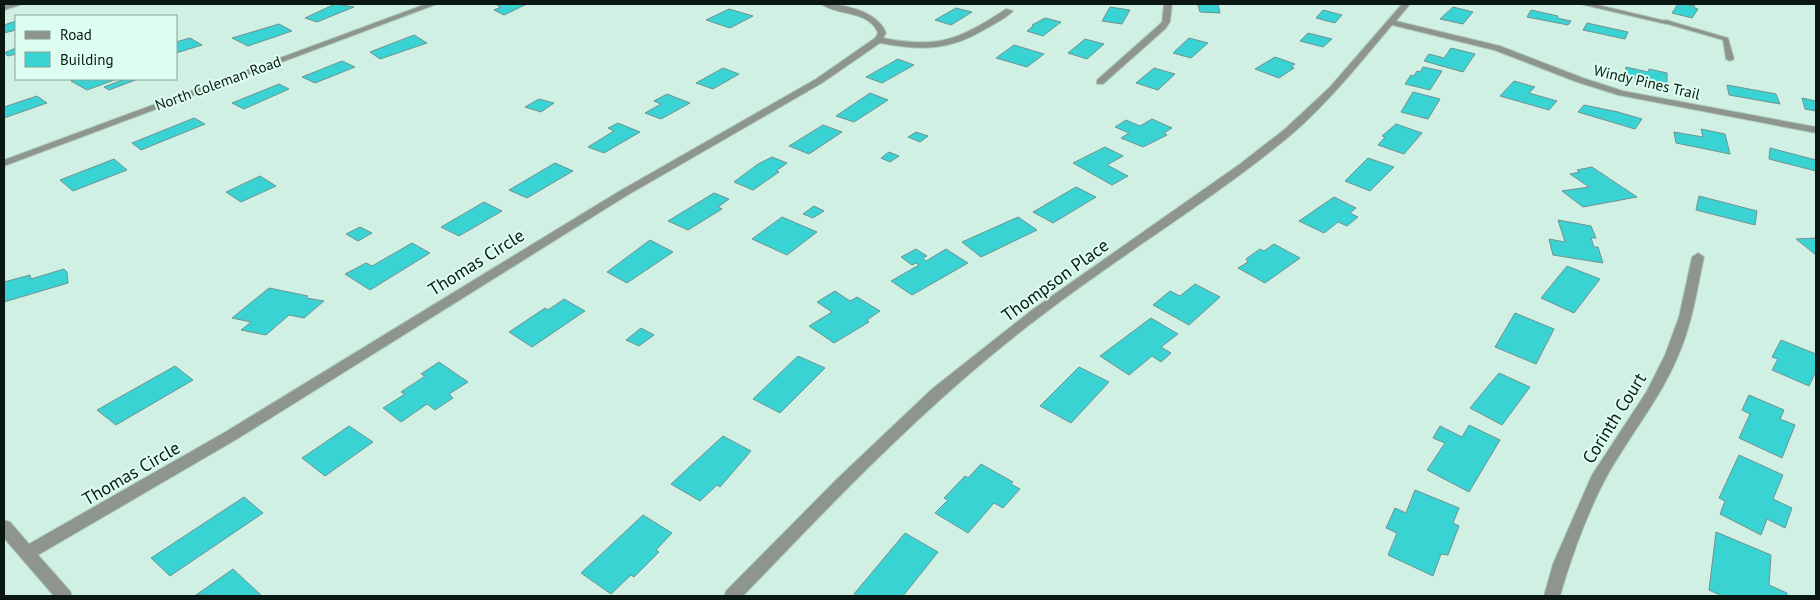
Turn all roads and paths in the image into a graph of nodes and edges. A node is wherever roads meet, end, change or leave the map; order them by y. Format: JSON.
{"nodes":[{"id":1,"x":19,"y":4,"type":"edge"},
{"id":2,"x":433,"y":4,"type":"edge"},
{"id":3,"x":825,"y":4,"type":"edge"},
{"id":4,"x":1168,"y":4,"type":"edge"},
{"id":5,"x":1406,"y":4,"type":"edge"},
{"id":6,"x":1584,"y":4,"type":"edge"},
{"id":7,"x":1630,"y":4,"type":"edge"},
{"id":8,"x":4,"y":8,"type":"edge"},
{"id":9,"x":1009,"y":11,"type":"dead end"},
{"id":10,"x":1623,"y":12,"type":"junction"},
{"id":11,"x":1390,"y":22,"type":"junction"},
{"id":12,"x":1666,"y":22,"type":"joint"},
{"id":13,"x":878,"y":40,"type":"junction"},
{"id":14,"x":1730,"y":59,"type":"dead end"},
{"id":15,"x":1100,"y":82,"type":"dead end"},
{"id":16,"x":1816,"y":130,"type":"edge"},
{"id":17,"x":4,"y":163,"type":"edge"},
{"id":18,"x":1698,"y":257,"type":"dead end"},
{"id":19,"x":4,"y":527,"type":"edge"},
{"id":20,"x":27,"y":553,"type":"junction"},
{"id":21,"x":64,"y":596,"type":"edge"},
{"id":22,"x":732,"y":596,"type":"edge"},
{"id":23,"x":1552,"y":596,"type":"edge"}],
"edges":[{"from":1,"to":8,"type":"street"},
{"from":2,"to":17,"type":"street","name":"North Coleman Road"},
{"from":3,"to":13,"type":"street"},
{"from":4,"to":15,"type":"street"},
{"from":5,"to":11,"type":"street","name":"Thompson Place"},
{"from":6,"to":10,"type":"street"},
{"from":7,"to":10,"type":"street"},
{"from":9,"to":13,"type":"street"},
{"from":10,"to":12,"type":"street"},
{"from":11,"to":16,"type":"street","name":"Windy Pines Trail"},
{"from":11,"to":22,"type":"street","name":"Thompson Place"},
{"from":12,"to":14,"type":"lane"},
{"from":13,"to":20,"type":"street","name":"Thomas Circle"},
{"from":18,"to":23,"type":"street","name":"Corinth Court"},
{"from":19,"to":20,"type":"street"},
{"from":20,"to":21,"type":"street"}]}
